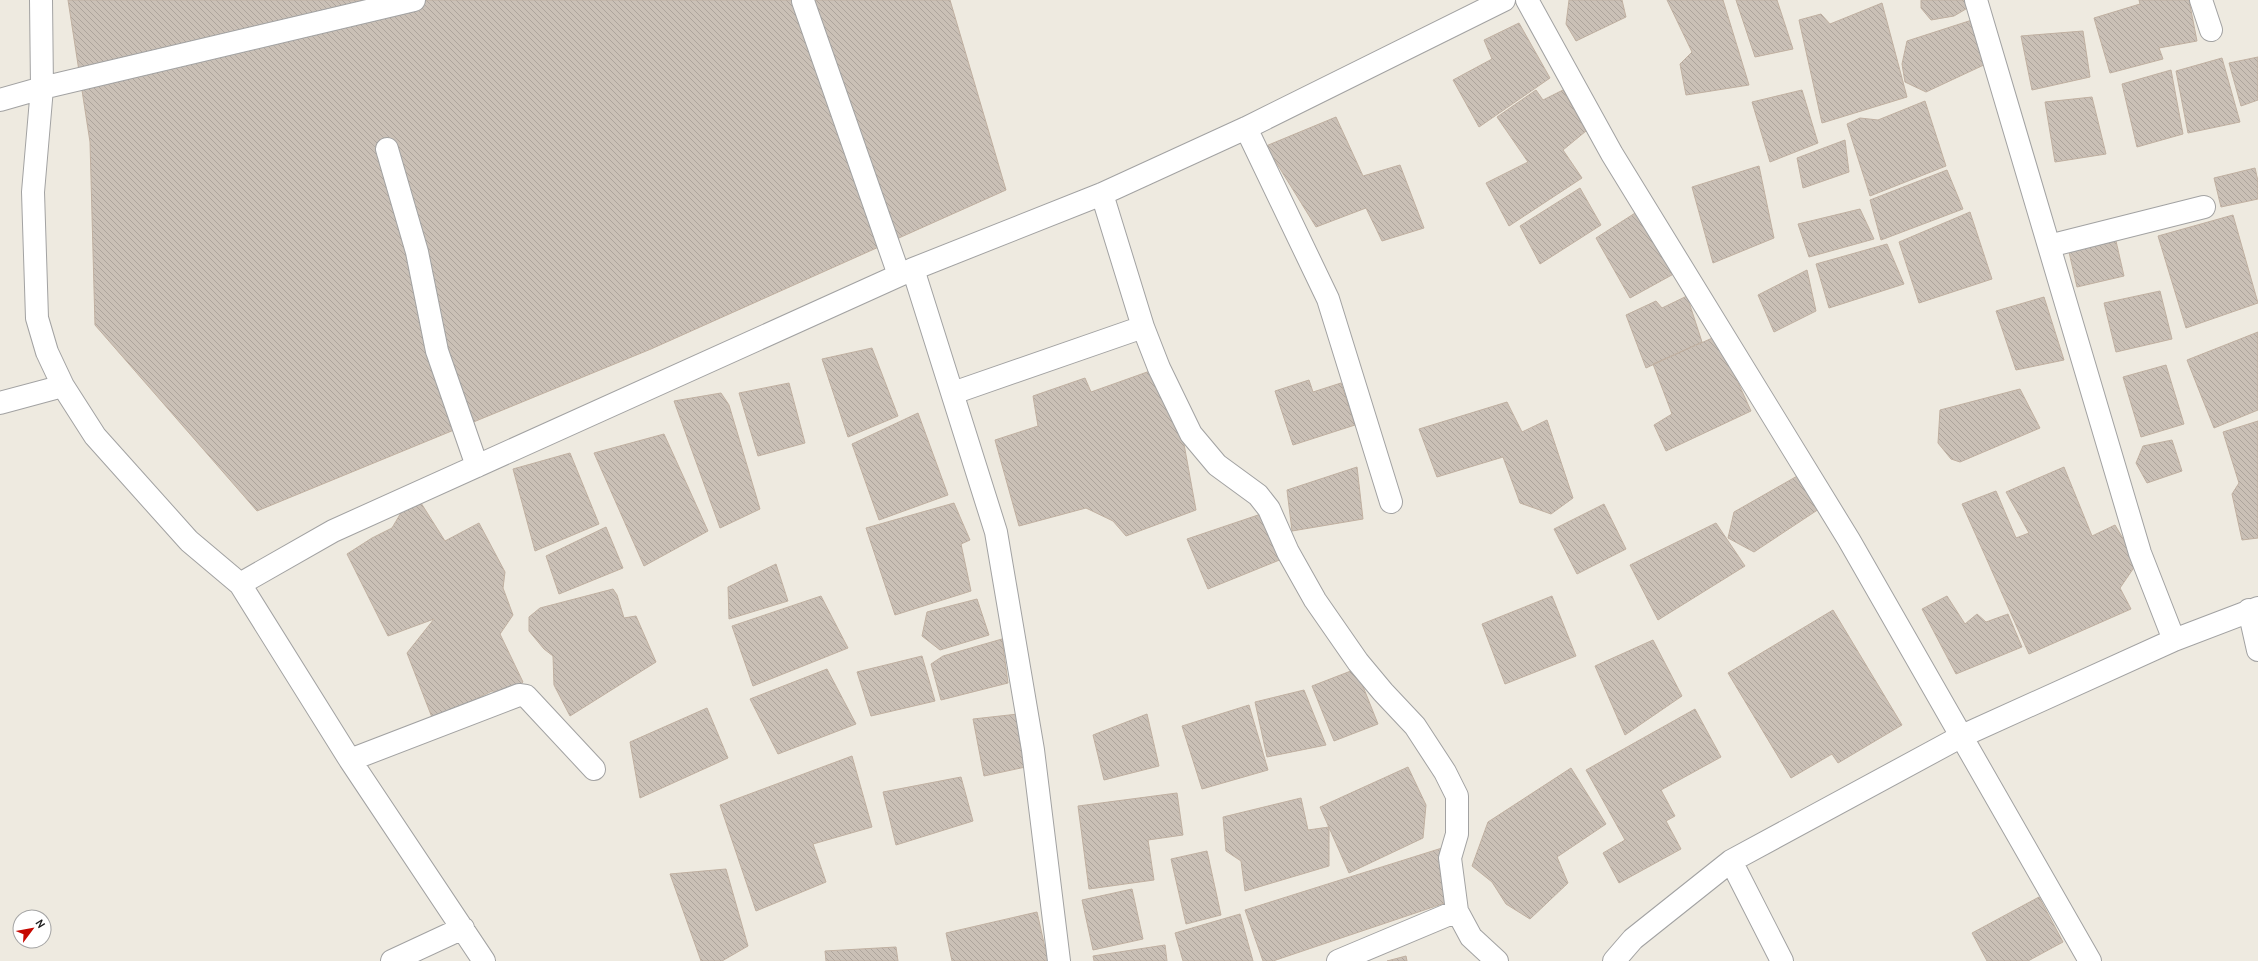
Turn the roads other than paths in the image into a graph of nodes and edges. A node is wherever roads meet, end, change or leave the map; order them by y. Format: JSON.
{"nodes":[{"id":1,"x":40,"y":0,"type":"edge"},
{"id":2,"x":414,"y":0,"type":"edge"},
{"id":3,"x":1504,"y":0,"type":"edge"},
{"id":4,"x":1527,"y":0,"type":"edge"},
{"id":5,"x":1976,"y":0,"type":"edge"},
{"id":6,"x":2201,"y":0,"type":"edge"},
{"id":7,"x":803,"y":1,"type":"edge"},
{"id":8,"x":2211,"y":30,"type":"dead end"},
{"id":9,"x":42,"y":88,"type":"junction"},
{"id":10,"x":3,"y":100,"type":"edge"},
{"id":11,"x":1246,"y":128,"type":"junction"},
{"id":12,"x":387,"y":149,"type":"dead end"},
{"id":13,"x":1102,"y":194,"type":"junction"},
{"id":14,"x":2204,"y":207,"type":"dead end"},
{"id":15,"x":2049,"y":246,"type":"junction"},
{"id":16,"x":906,"y":272,"type":"junction"},
{"id":17,"x":1143,"y":327,"type":"junction"},
{"id":18,"x":63,"y":386,"type":"junction"},
{"id":19,"x":953,"y":393,"type":"junction"},
{"id":20,"x":0,"y":403,"type":"edge"},
{"id":21,"x":477,"y":466,"type":"junction"},
{"id":22,"x":1391,"y":502,"type":"dead end"},
{"id":23,"x":240,"y":584,"type":"junction"},
{"id":24,"x":2254,"y":609,"type":"edge"},
{"id":25,"x":2174,"y":640,"type":"junction"},
{"id":26,"x":2258,"y":650,"type":"edge"},
{"id":27,"x":1962,"y":736,"type":"junction"},
{"id":28,"x":350,"y":760,"type":"junction"},
{"id":29,"x":594,"y":769,"type":"dead end"},
{"id":30,"x":1731,"y":861,"type":"junction"},
{"id":31,"x":1457,"y":911,"type":"junction"},
{"id":32,"x":463,"y":928,"type":"junction"},
{"id":33,"x":392,"y":961,"type":"edge"},
{"id":34,"x":484,"y":961,"type":"edge"},
{"id":35,"x":1059,"y":961,"type":"edge"},
{"id":36,"x":1338,"y":961,"type":"edge"},
{"id":37,"x":1497,"y":961,"type":"edge"},
{"id":38,"x":1614,"y":961,"type":"edge"},
{"id":39,"x":1782,"y":961,"type":"edge"},
{"id":40,"x":2090,"y":961,"type":"edge"}],
"edges":[{"from":1,"to":9,"type":"street"},
{"from":2,"to":9,"type":"street"},
{"from":3,"to":11,"type":"street"},
{"from":4,"to":27,"type":"street"},
{"from":5,"to":15,"type":"street"},
{"from":6,"to":8,"type":"street"},
{"from":7,"to":16,"type":"street"},
{"from":9,"to":10,"type":"street"},
{"from":9,"to":18,"type":"street"},
{"from":11,"to":13,"type":"street"},
{"from":11,"to":22,"type":"street"},
{"from":12,"to":21,"type":"street"},
{"from":13,"to":16,"type":"street"},
{"from":13,"to":17,"type":"street"},
{"from":14,"to":15,"type":"street"},
{"from":15,"to":25,"type":"street"},
{"from":16,"to":19,"type":"street"},
{"from":16,"to":21,"type":"street"},
{"from":17,"to":19,"type":"street"},
{"from":17,"to":31,"type":"street"},
{"from":18,"to":20,"type":"street"},
{"from":18,"to":23,"type":"street"},
{"from":19,"to":35,"type":"street"},
{"from":21,"to":23,"type":"street"},
{"from":23,"to":28,"type":"street"},
{"from":24,"to":25,"type":"street"},
{"from":24,"to":26,"type":"street"},
{"from":25,"to":27,"type":"street"},
{"from":27,"to":30,"type":"street"},
{"from":27,"to":40,"type":"street"},
{"from":28,"to":29,"type":"street"},
{"from":28,"to":32,"type":"street"},
{"from":30,"to":38,"type":"street"},
{"from":30,"to":39,"type":"street"},
{"from":31,"to":36,"type":"street"},
{"from":31,"to":37,"type":"street"},
{"from":32,"to":33,"type":"street"},
{"from":32,"to":34,"type":"street"}]}
